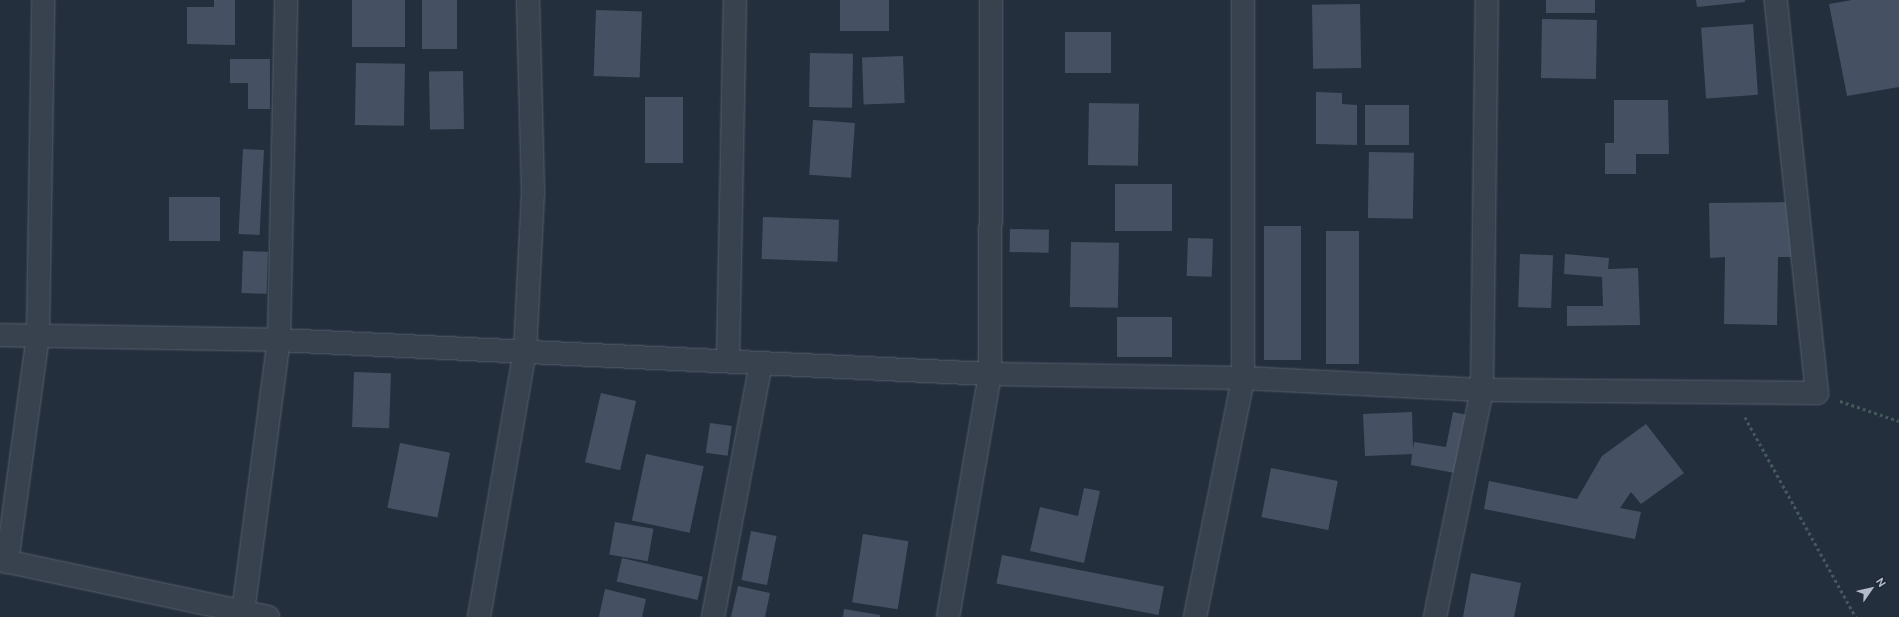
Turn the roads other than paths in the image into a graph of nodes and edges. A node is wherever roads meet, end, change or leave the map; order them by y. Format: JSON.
{"nodes":[{"id":1,"x":43,"y":0,"type":"edge"},
{"id":2,"x":286,"y":0,"type":"edge"},
{"id":3,"x":528,"y":0,"type":"edge"},
{"id":4,"x":735,"y":0,"type":"edge"},
{"id":5,"x":991,"y":0,"type":"edge"},
{"id":6,"x":1243,"y":0,"type":"edge"},
{"id":7,"x":1487,"y":0,"type":"edge"},
{"id":8,"x":1776,"y":0,"type":"edge"},
{"id":9,"x":38,"y":335,"type":"junction"},
{"id":10,"x":0,"y":336,"type":"edge"},
{"id":11,"x":279,"y":340,"type":"junction"},
{"id":12,"x":526,"y":351,"type":"junction"},
{"id":13,"x":728,"y":361,"type":"junction"},
{"id":14,"x":760,"y":363,"type":"junction"},
{"id":15,"x":990,"y":374,"type":"junction"},
{"id":16,"x":1243,"y":378,"type":"junction"},
{"id":17,"x":1482,"y":390,"type":"junction"},
{"id":18,"x":4,"y":561,"type":"edge"},
{"id":19,"x":243,"y":612,"type":"junction"},
{"id":20,"x":268,"y":617,"type":"edge"},
{"id":21,"x":479,"y":617,"type":"edge"},
{"id":22,"x":713,"y":617,"type":"edge"},
{"id":23,"x":948,"y":617,"type":"edge"},
{"id":24,"x":1196,"y":617,"type":"edge"},
{"id":25,"x":1435,"y":617,"type":"edge"}],
"edges":[{"from":1,"to":9,"type":"street"},
{"from":2,"to":11,"type":"street"},
{"from":3,"to":12,"type":"street"},
{"from":4,"to":13,"type":"street"},
{"from":5,"to":15,"type":"street"},
{"from":6,"to":16,"type":"street"},
{"from":7,"to":17,"type":"street"},
{"from":8,"to":17,"type":"street"},
{"from":9,"to":10,"type":"street"},
{"from":9,"to":11,"type":"street"},
{"from":9,"to":18,"type":"street"},
{"from":11,"to":12,"type":"street"},
{"from":11,"to":19,"type":"street"},
{"from":12,"to":13,"type":"street"},
{"from":12,"to":21,"type":"street"},
{"from":13,"to":14,"type":"street"},
{"from":14,"to":15,"type":"street"},
{"from":14,"to":22,"type":"street"},
{"from":15,"to":16,"type":"street"},
{"from":15,"to":23,"type":"street"},
{"from":16,"to":17,"type":"street"},
{"from":16,"to":24,"type":"street"},
{"from":17,"to":25,"type":"street"},
{"from":18,"to":19,"type":"street"},
{"from":19,"to":20,"type":"street"}]}
